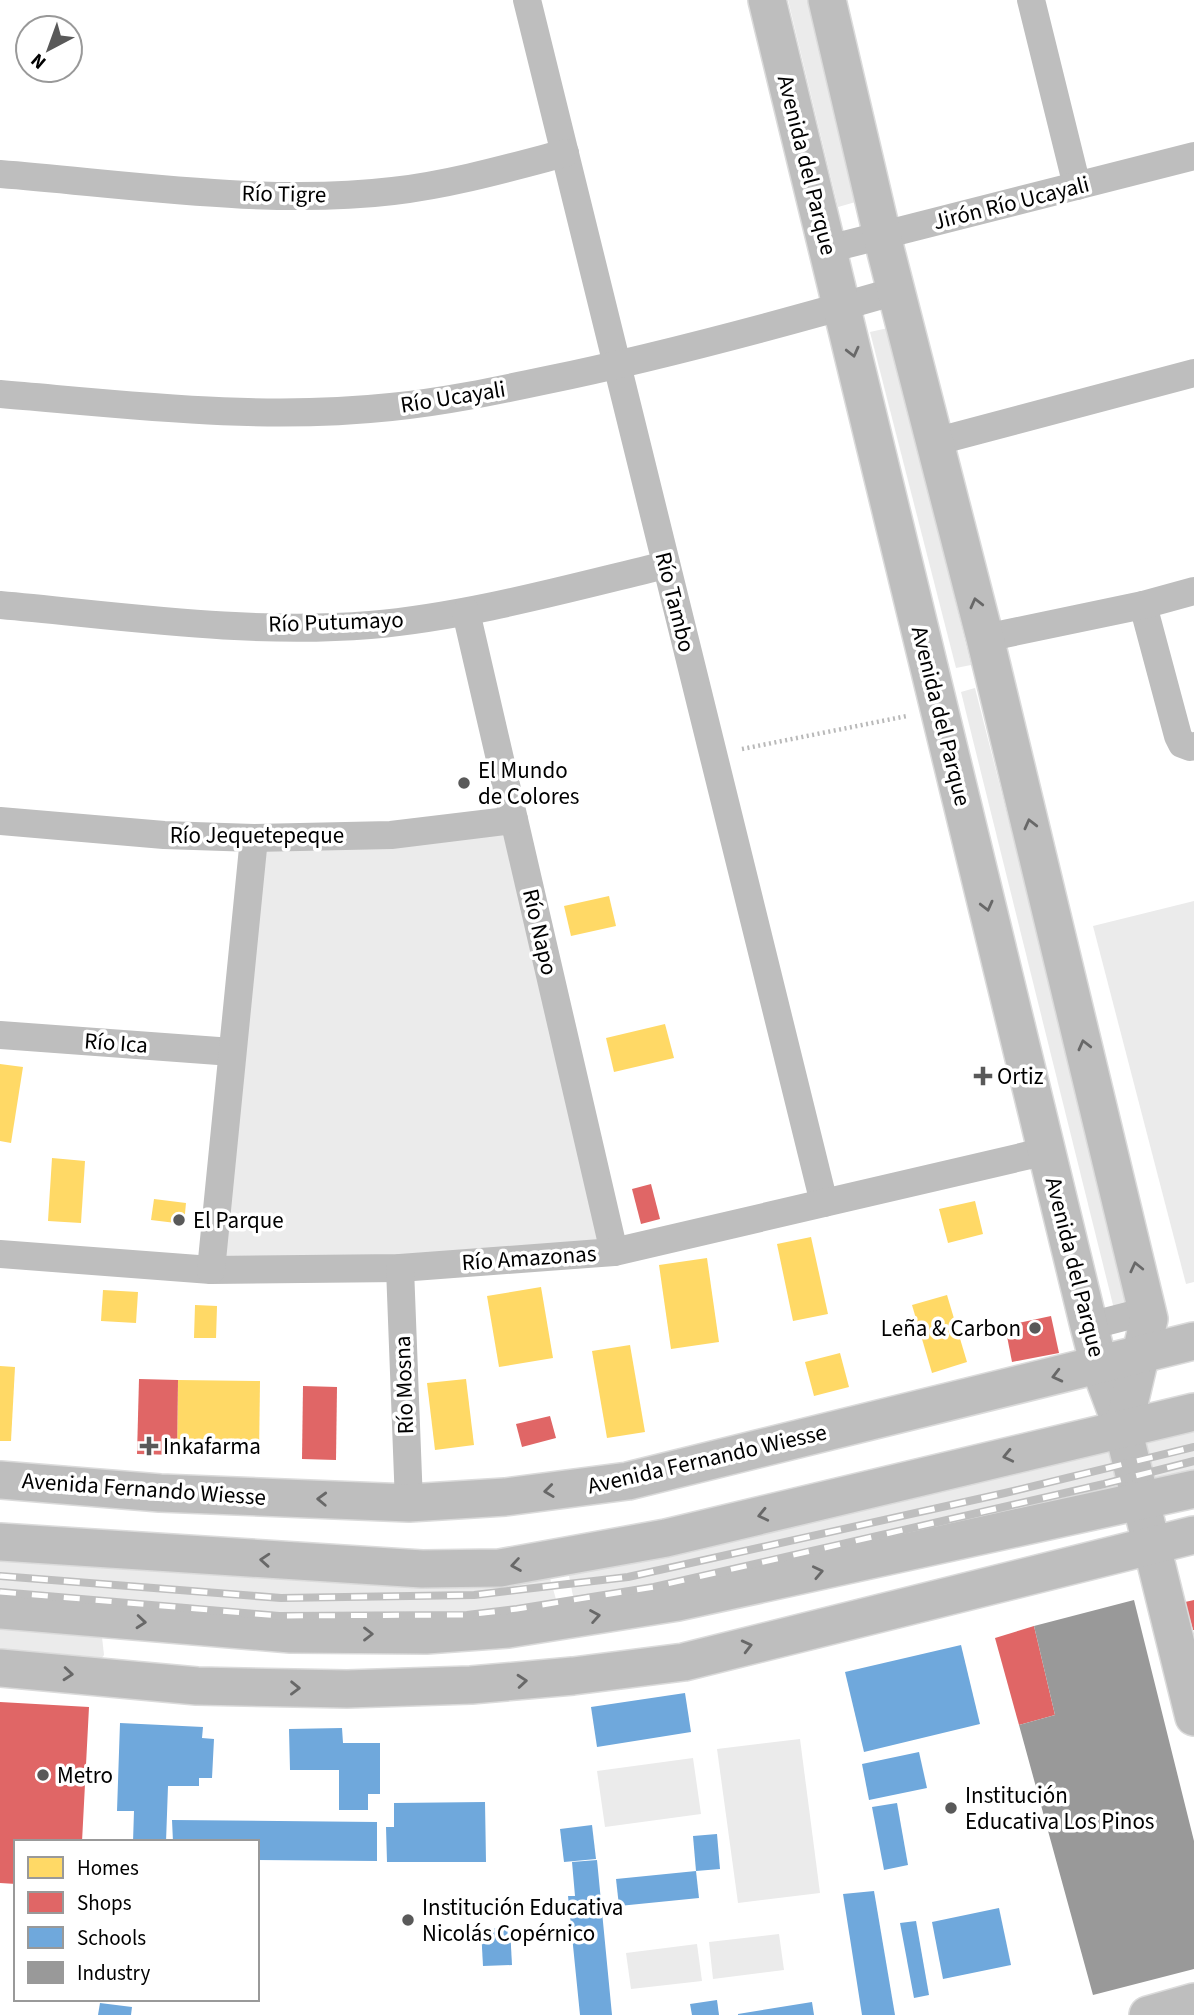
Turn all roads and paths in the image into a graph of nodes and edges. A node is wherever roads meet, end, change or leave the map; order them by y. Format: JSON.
{"nodes":[{"id":1,"x":527,"y":0,"type":"edge"},
{"id":2,"x":767,"y":0,"type":"edge"},
{"id":3,"x":827,"y":0,"type":"edge"},
{"id":4,"x":1031,"y":0,"type":"edge"},
{"id":5,"x":565,"y":153,"type":"junction"},
{"id":6,"x":1194,"y":156,"type":"edge"},
{"id":7,"x":0,"y":174,"type":"edge"},
{"id":8,"x":1077,"y":186,"type":"junction"},
{"id":9,"x":882,"y":235,"type":"junction"},
{"id":10,"x":828,"y":249,"type":"junction"},
{"id":11,"x":896,"y":291,"type":"junction"},
{"id":12,"x":842,"y":307,"type":"junction"},
{"id":13,"x":617,"y":366,"type":"junction"},
{"id":14,"x":1194,"y":373,"type":"edge"},
{"id":15,"x":0,"y":394,"type":"edge"},
{"id":16,"x":934,"y":442,"type":"junction"},
{"id":17,"x":666,"y":565,"type":"junction"},
{"id":18,"x":1194,"y":591,"type":"edge"},
{"id":19,"x":0,"y":605,"type":"edge"},
{"id":20,"x":1143,"y":606,"type":"junction"},
{"id":21,"x":466,"y":612,"type":"junction"},
{"id":22,"x":985,"y":638,"type":"junction"},
{"id":23,"x":907,"y":716,"type":"dead end"},
{"id":24,"x":1194,"y":746,"type":"edge"},
{"id":25,"x":741,"y":749,"type":"dead end"},
{"id":26,"x":514,"y":820,"type":"junction"},
{"id":27,"x":0,"y":821,"type":"edge"},
{"id":28,"x":254,"y":838,"type":"junction"},
{"id":29,"x":0,"y":1035,"type":"edge"},
{"id":30,"x":233,"y":1052,"type":"junction"},
{"id":31,"x":1047,"y":1151,"type":"junction"},
{"id":32,"x":824,"y":1203,"type":"junction"},
{"id":33,"x":614,"y":1252,"type":"junction"},
{"id":34,"x":0,"y":1254,"type":"edge"},
{"id":35,"x":400,"y":1268,"type":"junction"},
{"id":36,"x":211,"y":1270,"type":"junction"},
{"id":37,"x":1147,"y":1311,"type":"junction"},
{"id":38,"x":1089,"y":1326,"type":"junction"},
{"id":39,"x":1194,"y":1341,"type":"edge"},
{"id":40,"x":1141,"y":1355,"type":"junction"},
{"id":41,"x":1099,"y":1366,"type":"junction"},
{"id":42,"x":1194,"y":1412,"type":"edge"},
{"id":43,"x":1124,"y":1429,"type":"junction"},
{"id":44,"x":0,"y":1480,"type":"edge"},
{"id":45,"x":1194,"y":1489,"type":"edge"},
{"id":46,"x":1141,"y":1502,"type":"junction"},
{"id":47,"x":409,"y":1503,"type":"junction"},
{"id":48,"x":1194,"y":1535,"type":"edge"},
{"id":49,"x":0,"y":1542,"type":"edge"},
{"id":50,"x":1153,"y":1546,"type":"junction"},
{"id":51,"x":0,"y":1611,"type":"edge"},
{"id":52,"x":0,"y":1668,"type":"edge"},
{"id":53,"x":1194,"y":1717,"type":"edge"},
{"id":54,"x":1194,"y":2002,"type":"edge"},
{"id":55,"x":1148,"y":2015,"type":"edge"}],
"edges":[{"from":1,"to":5,"type":"street","name":"Río Tambo"},
{"from":2,"to":10,"type":"main road","name":"Avenida del Parque"},
{"from":3,"to":9,"type":"main road","name":"Avenida del Parque"},
{"from":4,"to":8,"type":"street"},
{"from":5,"to":7,"type":"street","name":"Río Tigre"},
{"from":5,"to":13,"type":"street","name":"Río Tambo"},
{"from":6,"to":8,"type":"street","name":"Jirón Río Ucayali"},
{"from":8,"to":9,"type":"street","name":"Jirón Río Ucayali"},
{"from":9,"to":10,"type":"street","name":"Jirón Río Ucayali"},
{"from":9,"to":11,"type":"main road","name":"Avenida del Parque"},
{"from":10,"to":12,"type":"main road","name":"Avenida del Parque"},
{"from":11,"to":12,"type":"street","name":"Río Ucayali"},
{"from":11,"to":16,"type":"main road","name":"Avenida del Parque"},
{"from":12,"to":13,"type":"street","name":"Río Ucayali"},
{"from":12,"to":31,"type":"main road","name":"Avenida del Parque","one_way":true},
{"from":13,"to":15,"type":"street","name":"Río Ucayali"},
{"from":13,"to":17,"type":"street","name":"Río Tambo"},
{"from":14,"to":16,"type":"street"},
{"from":22,"to":16,"type":"main road","name":"Avenida del Parque","one_way":true},
{"from":17,"to":21,"type":"street","name":"Río Putumayo"},
{"from":17,"to":32,"type":"street","name":"Río Tambo"},
{"from":18,"to":20,"type":"street"},
{"from":19,"to":21,"type":"street","name":"Río Putumayo"},
{"from":20,"to":22,"type":"street"},
{"from":20,"to":24,"type":"street"},
{"from":21,"to":26,"type":"street","name":"Río Napo"},
{"from":37,"to":22,"type":"main road","name":"Avenida del Parque","one_way":true},
{"from":23,"to":25,"type":"path"},
{"from":26,"to":28,"type":"street","name":"Río Jequetepeque"},
{"from":26,"to":33,"type":"street","name":"Río Napo"},
{"from":27,"to":28,"type":"street","name":"Río Jequetepeque"},
{"from":28,"to":30,"type":"street"},
{"from":29,"to":30,"type":"street","name":"Río Ica"},
{"from":30,"to":36,"type":"street"},
{"from":31,"to":32,"type":"street","name":"Río Amazonas"},
{"from":31,"to":38,"type":"main road","name":"Avenida del Parque"},
{"from":32,"to":33,"type":"street","name":"Río Amazonas"},
{"from":33,"to":35,"type":"street","name":"Río Amazonas"},
{"from":34,"to":36,"type":"street","name":"Río Amazonas"},
{"from":35,"to":36,"type":"street","name":"Río Amazonas"},
{"from":35,"to":47,"type":"street","name":"Río Mosna"},
{"from":37,"to":38,"type":"street"},
{"from":37,"to":40,"type":"main road","name":"Avenida del Parque"},
{"from":38,"to":41,"type":"main road","name":"Avenida del Parque"},
{"from":39,"to":40,"type":"main road","name":"Avenida Fernando Wiesse"},
{"from":40,"to":41,"type":"main road","name":"Avenida Fernando Wiesse"},
{"from":40,"to":43,"type":"main road","name":"Avenida del Parque"},
{"from":41,"to":43,"type":"main road","name":"Avenida del Parque"},
{"from":41,"to":47,"type":"main road","name":"Avenida Fernando Wiesse","one_way":true},
{"from":42,"to":43,"type":"main road"},
{"from":43,"to":46,"type":"main road","name":"Avenida del Parque"},
{"from":43,"to":49,"type":"main road","one_way":true},
{"from":47,"to":44,"type":"main road","name":"Avenida Fernando Wiesse","one_way":true},
{"from":45,"to":46,"type":"main road"},
{"from":46,"to":50,"type":"main road","name":"Avenida del Parque"},
{"from":51,"to":46,"type":"main road","one_way":true},
{"from":48,"to":50,"type":"main road"},
{"from":52,"to":50,"type":"main road","one_way":true},
{"from":50,"to":53,"type":"main road","name":"Avenida del Parque"},
{"from":54,"to":55,"type":"main road"}]}
